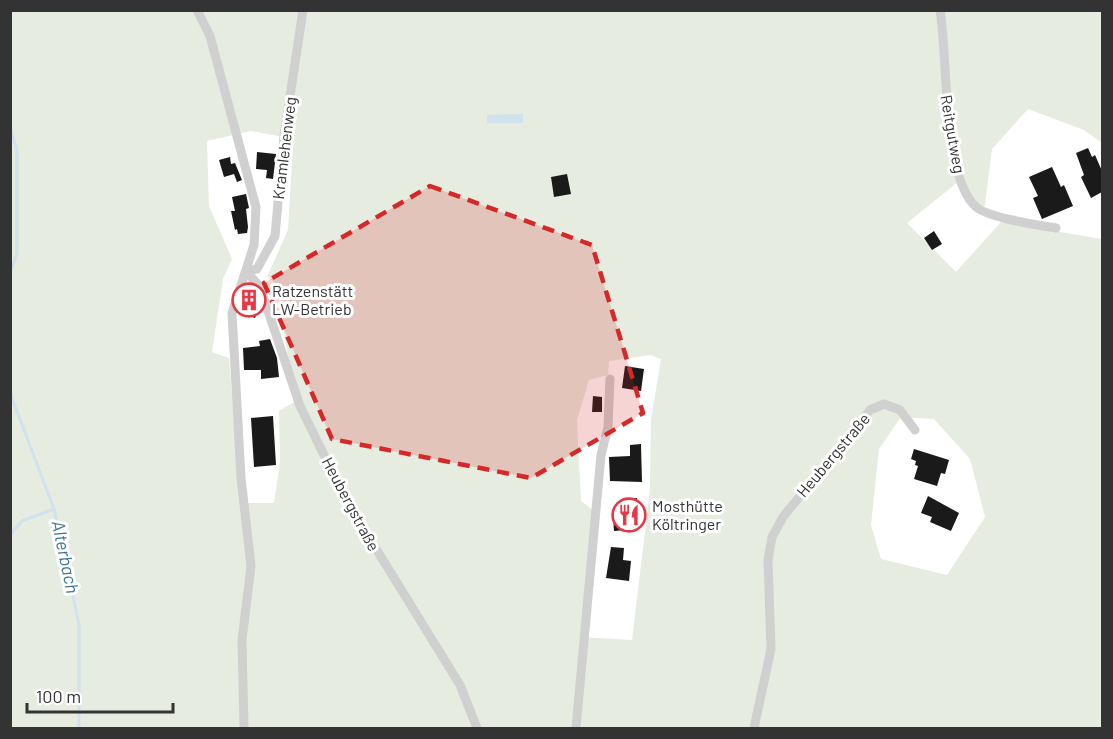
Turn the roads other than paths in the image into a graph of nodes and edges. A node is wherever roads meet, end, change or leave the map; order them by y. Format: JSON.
{"nodes":[{"id":1,"x":197,"y":10,"type":"edge"},
{"id":2,"x":303,"y":10,"type":"edge"},
{"id":3,"x":940,"y":10,"type":"edge"},
{"id":4,"x":1056,"y":228,"type":"dead end"},
{"id":5,"x":246,"y":271,"type":"junction"},
{"id":6,"x":610,"y":379,"type":"dead end"},
{"id":7,"x":915,"y":430,"type":"dead end"},
{"id":8,"x":244,"y":729,"type":"edge"},
{"id":9,"x":477,"y":729,"type":"edge"},
{"id":10,"x":576,"y":729,"type":"edge"},
{"id":11,"x":754,"y":729,"type":"edge"}],
"edges":[{"from":1,"to":5,"type":"street"},
{"from":2,"to":5,"type":"street","name":"Kramlehenweg"},
{"from":3,"to":4,"type":"street","name":"Reitgutweg"},
{"from":5,"to":8,"type":"street"},
{"from":5,"to":9,"type":"street","name":"Heubergstraße"},
{"from":6,"to":10,"type":"street"},
{"from":7,"to":11,"type":"street","name":"Heubergstraße"}]}
